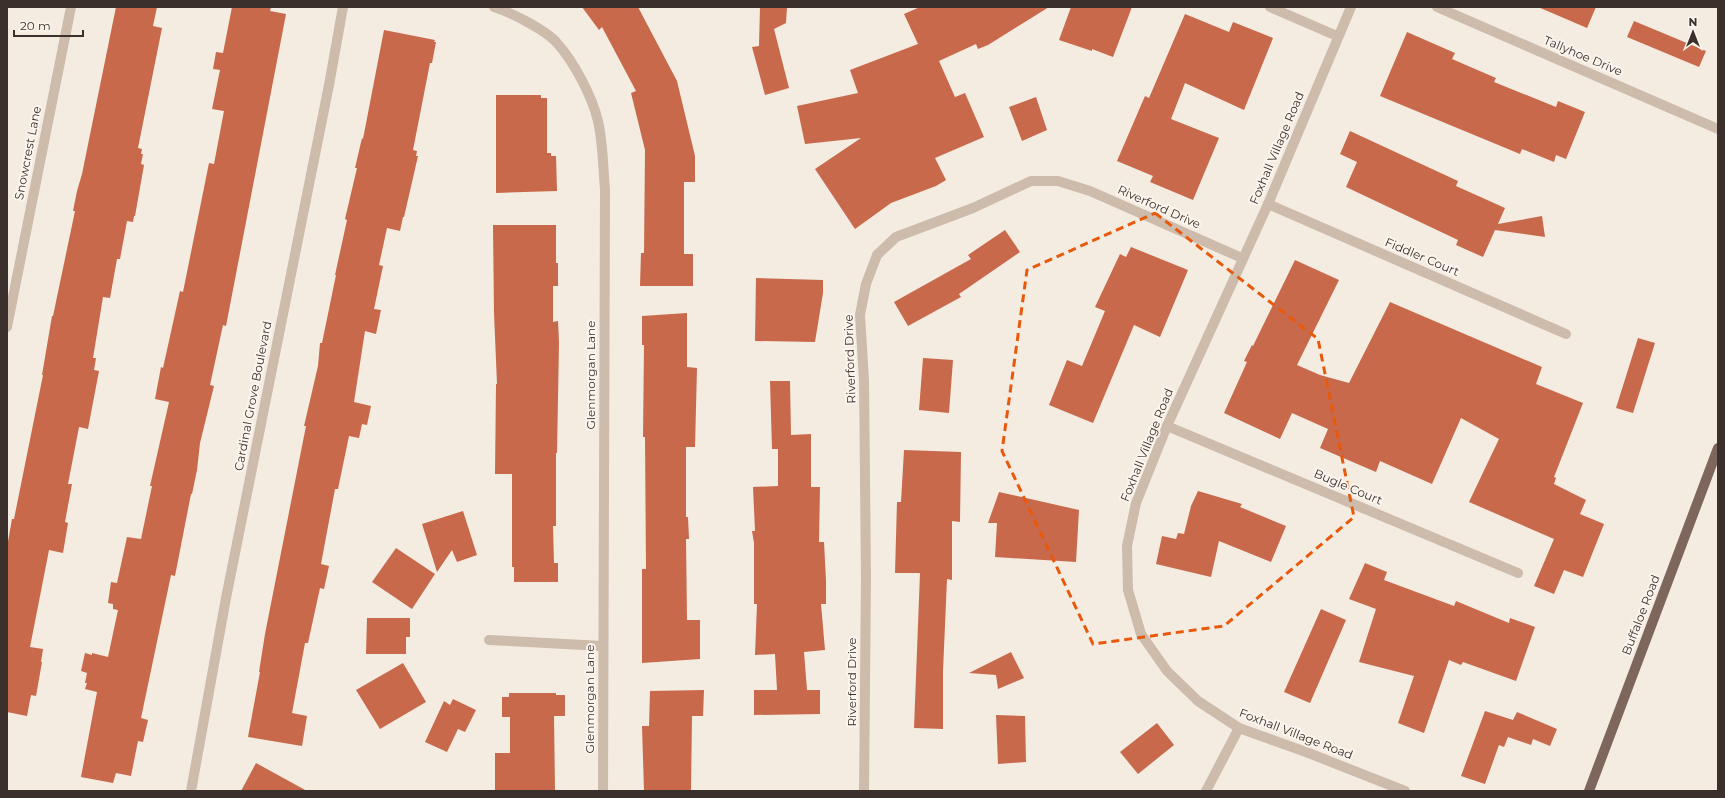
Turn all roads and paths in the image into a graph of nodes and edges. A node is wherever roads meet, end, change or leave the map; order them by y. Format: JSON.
{"nodes":[{"id":1,"x":71,"y":7,"type":"edge"},
{"id":2,"x":343,"y":7,"type":"edge"},
{"id":3,"x":494,"y":7,"type":"edge"},
{"id":4,"x":1270,"y":7,"type":"edge"},
{"id":5,"x":1351,"y":7,"type":"edge"},
{"id":6,"x":1437,"y":7,"type":"edge"},
{"id":7,"x":1337,"y":36,"type":"junction"},
{"id":8,"x":1718,"y":129,"type":"edge"},
{"id":9,"x":1268,"y":204,"type":"junction"},
{"id":10,"x":1242,"y":258,"type":"junction"},
{"id":11,"x":7,"y":327,"type":"edge"},
{"id":12,"x":1566,"y":334,"type":"dead end"},
{"id":13,"x":1167,"y":426,"type":"junction"},
{"id":14,"x":1718,"y":448,"type":"edge"},
{"id":15,"x":1518,"y":573,"type":"dead end"},
{"id":16,"x":489,"y":640,"type":"dead end"},
{"id":17,"x":603,"y":646,"type":"junction"},
{"id":18,"x":1239,"y":728,"type":"junction"},
{"id":19,"x":191,"y":791,"type":"edge"},
{"id":20,"x":603,"y":791,"type":"edge"},
{"id":21,"x":864,"y":791,"type":"edge"},
{"id":22,"x":1206,"y":791,"type":"edge"},
{"id":23,"x":1405,"y":791,"type":"edge"},
{"id":24,"x":1589,"y":791,"type":"edge"}],
"edges":[{"from":1,"to":11,"type":"street","name":"Snowcrest Lane"},
{"from":2,"to":19,"type":"street","name":"Cardinal Grove Boulevard"},
{"from":3,"to":17,"type":"street","name":"Glenmorgan Lane"},
{"from":4,"to":7,"type":"street"},
{"from":5,"to":7,"type":"street","name":"Foxhall Village Road"},
{"from":6,"to":8,"type":"street","name":"Tallyhoe Drive"},
{"from":7,"to":9,"type":"street","name":"Foxhall Village Road"},
{"from":9,"to":10,"type":"street","name":"Foxhall Village Road"},
{"from":9,"to":12,"type":"street","name":"Fiddler Court"},
{"from":10,"to":13,"type":"street","name":"Foxhall Village Road"},
{"from":10,"to":21,"type":"street","name":"Riverford Drive"},
{"from":13,"to":15,"type":"street","name":"Bugle Court"},
{"from":13,"to":18,"type":"street","name":"Foxhall Village Road"},
{"from":14,"to":24,"type":"main road","name":"Buffaloe Road"},
{"from":16,"to":17,"type":"street"},
{"from":17,"to":20,"type":"street","name":"Glenmorgan Lane"},
{"from":18,"to":22,"type":"street"},
{"from":18,"to":23,"type":"street","name":"Foxhall Village Road"}]}
